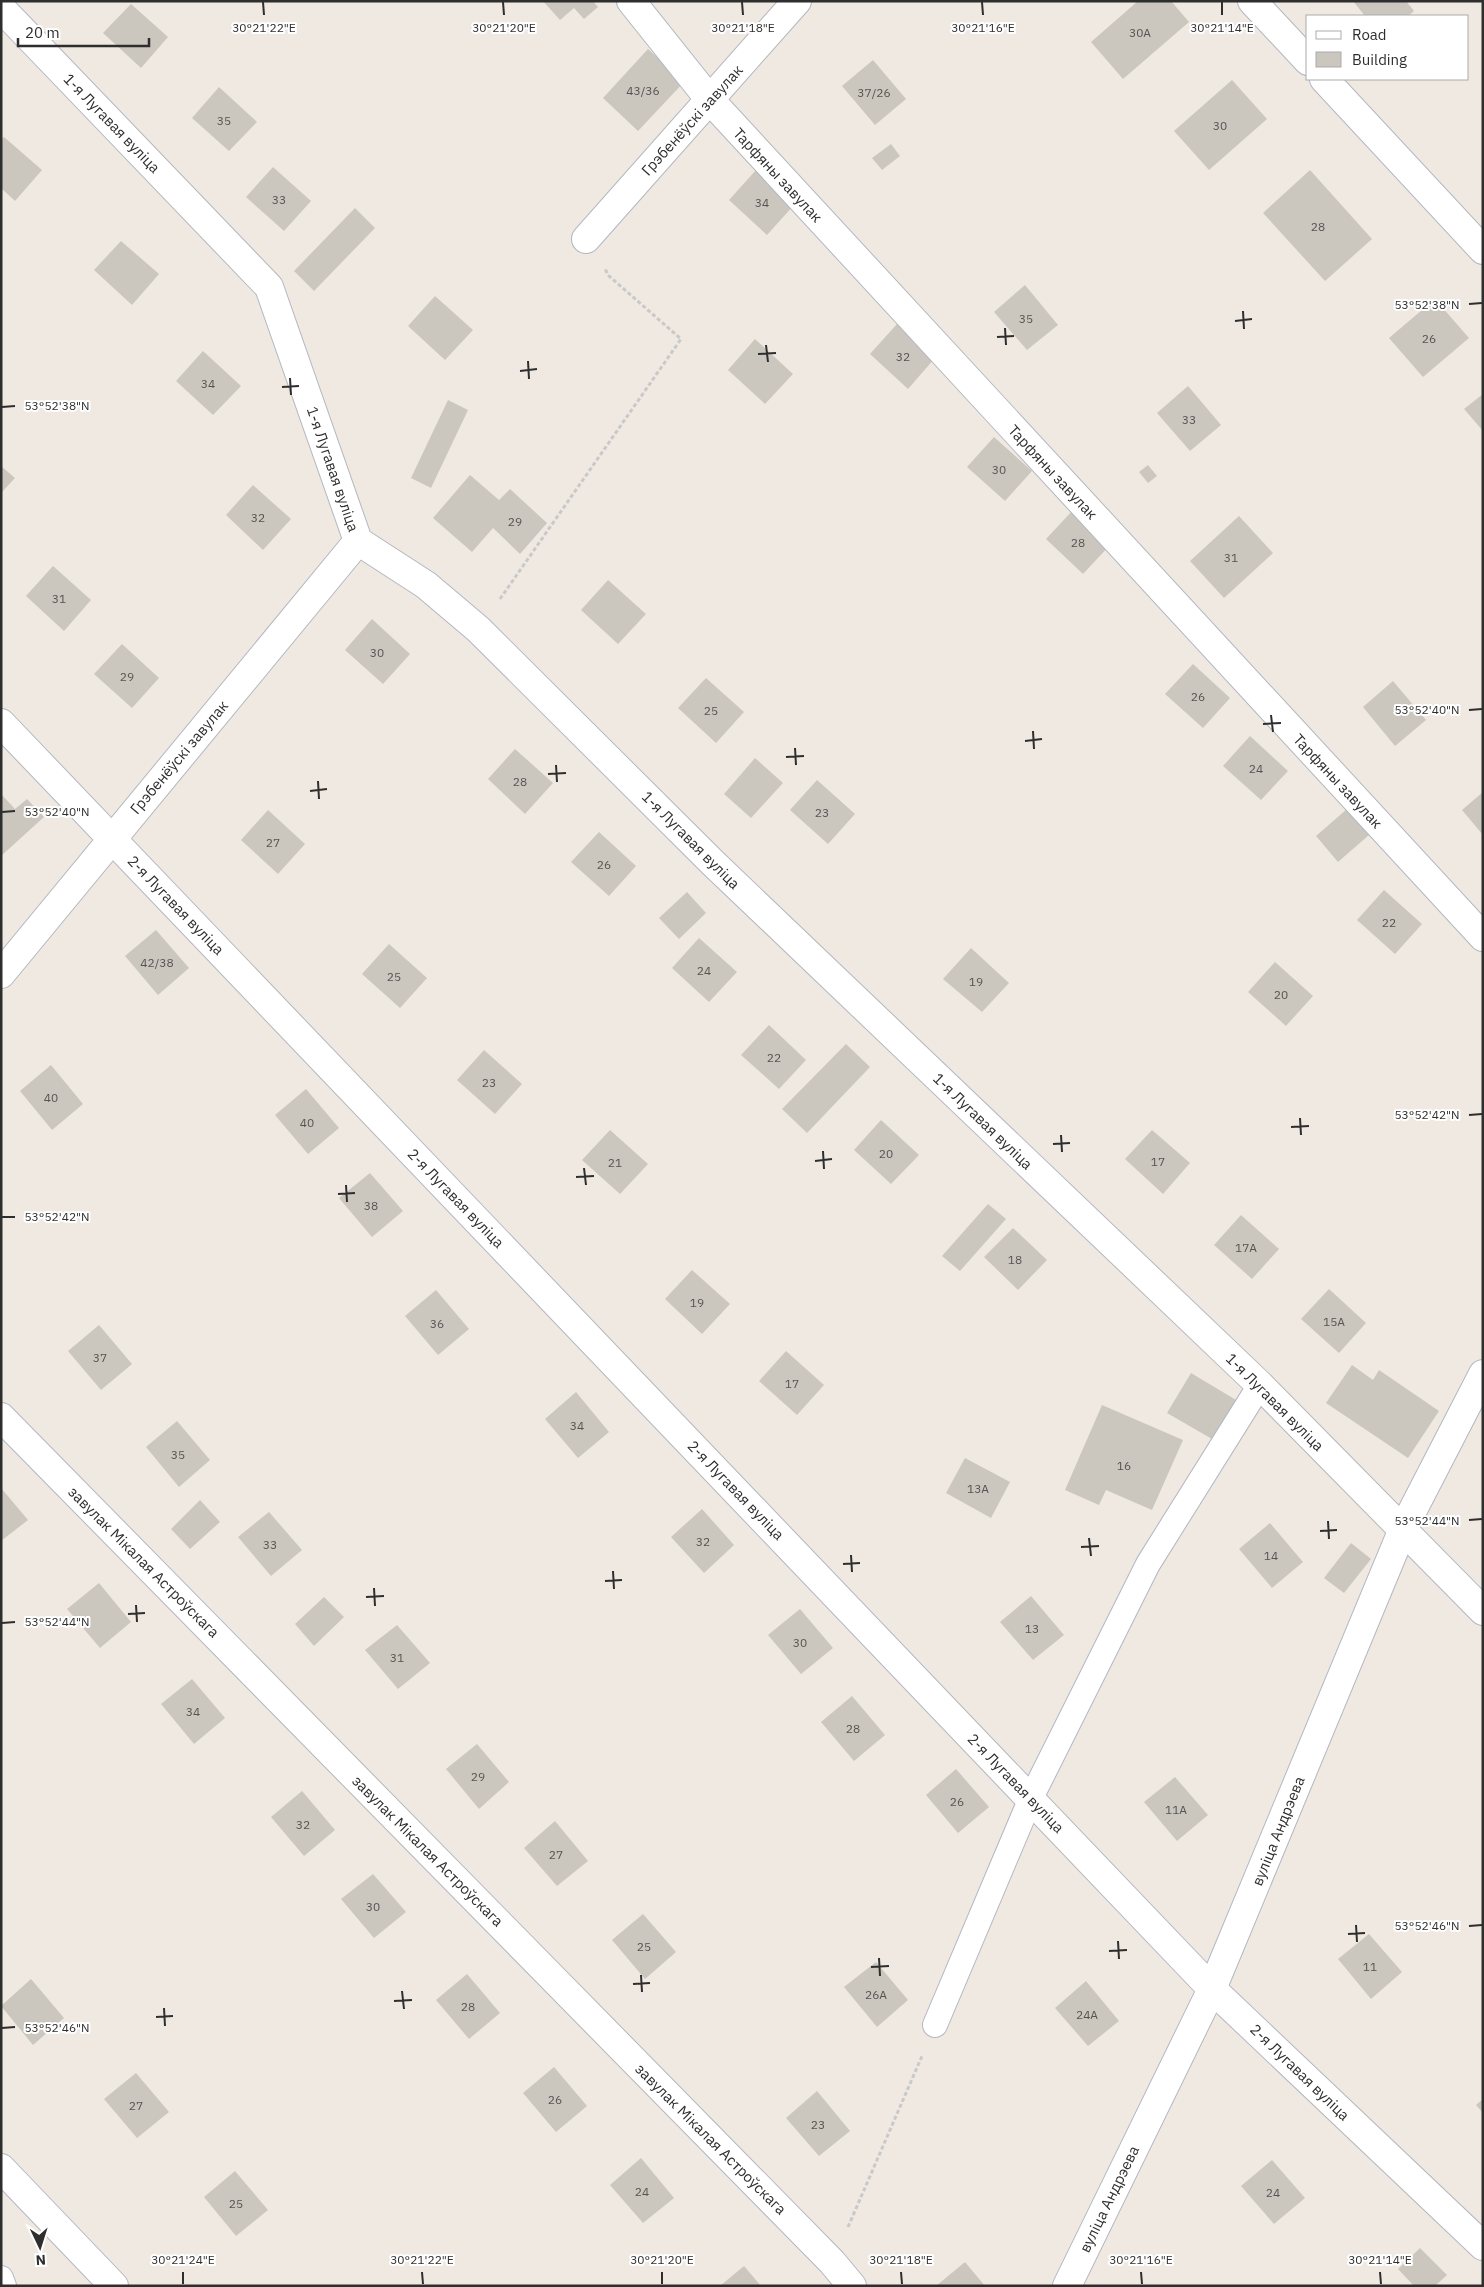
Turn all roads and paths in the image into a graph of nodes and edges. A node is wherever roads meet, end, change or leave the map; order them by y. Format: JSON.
{"nodes":[{"id":1,"x":631,"y":1,"type":"edge"},
{"id":2,"x":797,"y":1,"type":"edge"},
{"id":3,"x":1253,"y":1,"type":"edge"},
{"id":4,"x":1,"y":8,"type":"edge"},
{"id":5,"x":1306,"y":59,"type":"edge"},
{"id":6,"x":1325,"y":80,"type":"edge"},
{"id":7,"x":710,"y":100,"type":"junction"},
{"id":8,"x":586,"y":239,"type":"joint"},
{"id":9,"x":1483,"y":250,"type":"edge"},
{"id":10,"x":358,"y":541,"type":"junction"},
{"id":11,"x":478,"y":629,"type":"junction"},
{"id":12,"x":1,"y":722,"type":"edge"},
{"id":13,"x":112,"y":838,"type":"junction"},
{"id":14,"x":1483,"y":937,"type":"edge"},
{"id":15,"x":1,"y":974,"type":"edge"},
{"id":16,"x":1483,"y":1374,"type":"edge"},
{"id":17,"x":1260,"y":1385,"type":"junction"},
{"id":18,"x":1,"y":1417,"type":"edge"},
{"id":19,"x":1403,"y":1529,"type":"junction"},
{"id":20,"x":1483,"y":1611,"type":"edge"},
{"id":21,"x":1031,"y":1798,"type":"junction"},
{"id":22,"x":1212,"y":1989,"type":"junction"},
{"id":23,"x":935,"y":2026,"type":"joint"},
{"id":24,"x":1,"y":2168,"type":"edge"},
{"id":25,"x":1483,"y":2246,"type":"edge"},
{"id":26,"x":832,"y":2262,"type":"junction"},
{"id":27,"x":1,"y":2278,"type":"edge"},
{"id":28,"x":4,"y":2286,"type":"edge"},
{"id":29,"x":114,"y":2286,"type":"edge"},
{"id":30,"x":852,"y":2286,"type":"edge"},
{"id":31,"x":1067,"y":2286,"type":"edge"}],
"edges":[{"from":1,"to":7,"type":"street","name":"Тарфяны завулак"},
{"from":2,"to":7,"type":"street","name":"Грэбенёўскі завулак"},
{"from":3,"to":5,"type":"street"},
{"from":4,"to":10,"type":"street","name":"1-я Лугавая вуліца"},
{"from":6,"to":9,"type":"street"},
{"from":7,"to":8,"type":"street","name":"Грэбенёўскі завулак"},
{"from":7,"to":14,"type":"street","name":"Тарфяны завулак"},
{"from":8,"to":11,"type":"path"},
{"from":10,"to":11,"type":"street","name":"1-я Лугавая вуліца"},
{"from":10,"to":13,"type":"street","name":"Грэбенёўскі завулак"},
{"from":11,"to":17,"type":"street","name":"1-я Лугавая вуліца"},
{"from":12,"to":13,"type":"street","name":"2-я Лугавая вуліца"},
{"from":13,"to":15,"type":"street","name":"Грэбенёўскі завулак"},
{"from":13,"to":21,"type":"street","name":"2-я Лугавая вуліца"},
{"from":16,"to":19,"type":"street","name":"вуліца Андрэева"},
{"from":17,"to":19,"type":"street","name":"1-я Лугавая вуліца"},
{"from":17,"to":21,"type":"lane"},
{"from":18,"to":26,"type":"street","name":"завулак Мікалая Астроўскага"},
{"from":19,"to":20,"type":"street","name":"1-я Лугавая вуліца"},
{"from":19,"to":22,"type":"street","name":"вуліца Андрэева"},
{"from":21,"to":22,"type":"street","name":"2-я Лугавая вуліца"},
{"from":21,"to":23,"type":"lane"},
{"from":22,"to":25,"type":"street","name":"2-я Лугавая вуліца"},
{"from":22,"to":31,"type":"street","name":"вуліца Андрэева"},
{"from":23,"to":26,"type":"path"},
{"from":24,"to":29,"type":"street"},
{"from":26,"to":30,"type":"street","name":"завулак Мікалая Астроўскага"},
{"from":27,"to":28,"type":"lane"}]}
